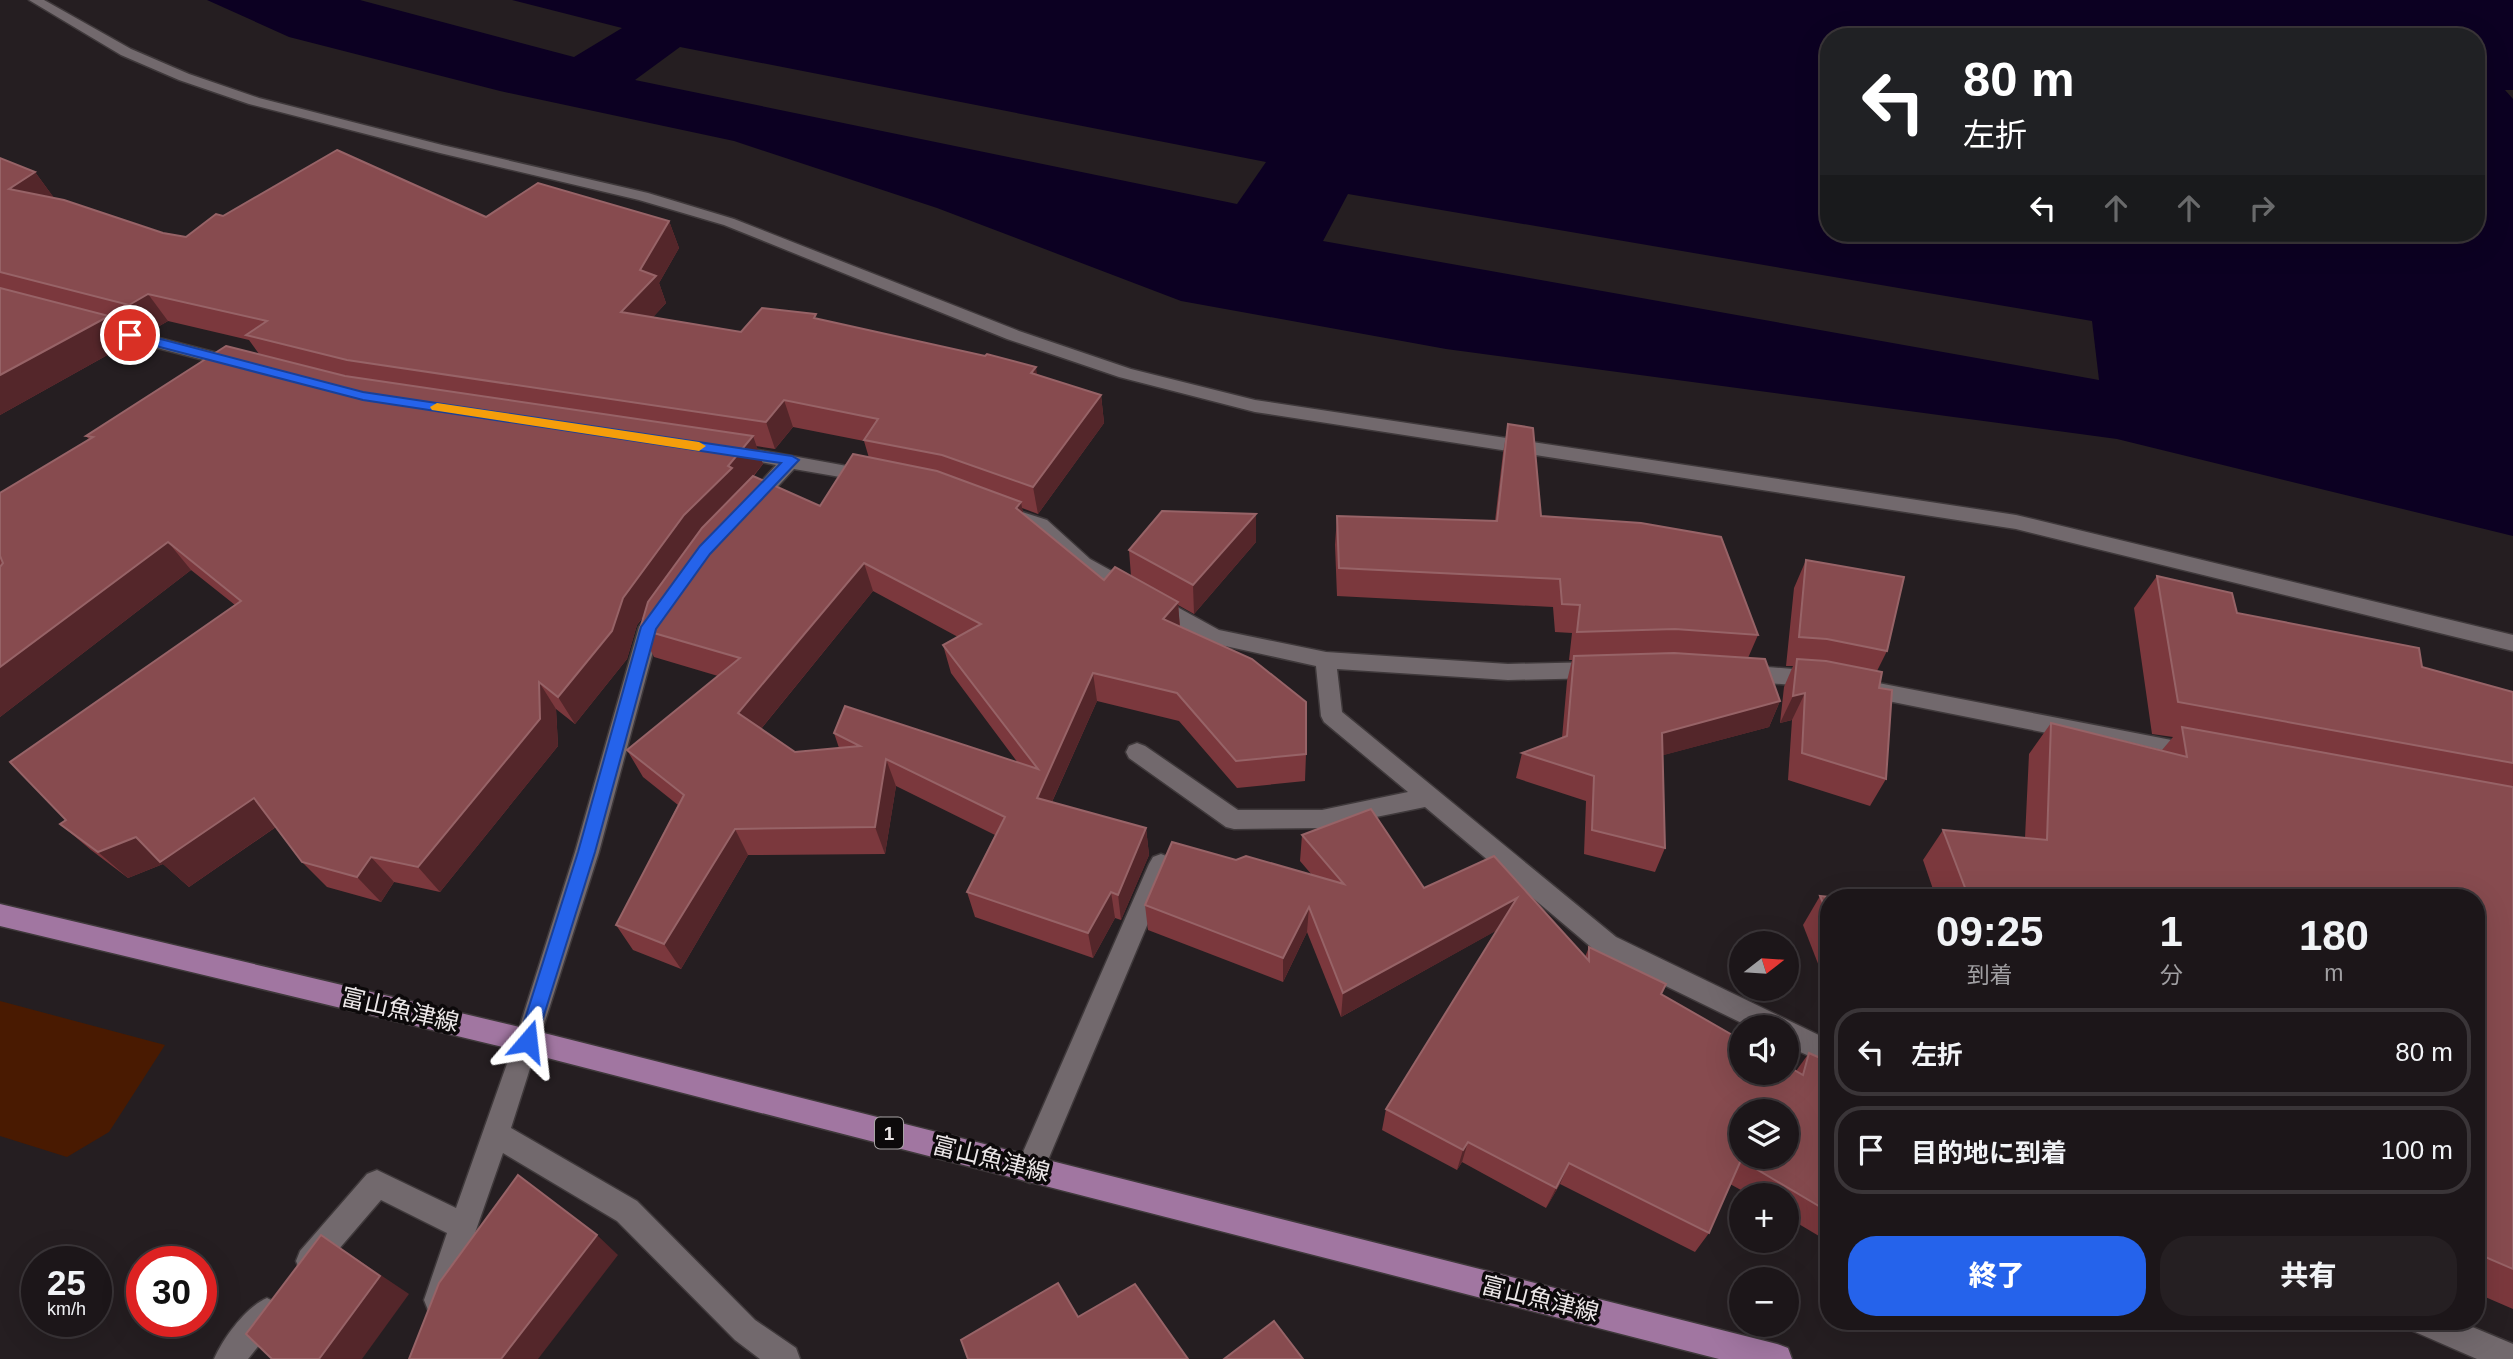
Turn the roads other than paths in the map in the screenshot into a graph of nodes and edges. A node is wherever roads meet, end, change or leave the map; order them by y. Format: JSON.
{"nodes":[{"id":1,"x":35,"y":0,"type":"edge"},
{"id":2,"x":81,"y":323,"type":"edge"},
{"id":3,"x":255,"y":368,"type":"edge"},
{"id":4,"x":709,"y":448,"type":"edge"},
{"id":5,"x":792,"y":460,"type":"junction"},
{"id":6,"x":883,"y":478,"type":"edge"},
{"id":7,"x":987,"y":506,"type":"edge"},
{"id":8,"x":734,"y":520,"type":"edge"},
{"id":9,"x":673,"y":594,"type":"edge"},
{"id":10,"x":2513,"y":643,"type":"edge"},
{"id":11,"x":1326,"y":660,"type":"junction"},
{"id":12,"x":1613,"y":670,"type":"edge"},
{"id":13,"x":1719,"y":672,"type":"edge"},
{"id":14,"x":1137,"y":752,"type":"dead end"},
{"id":15,"x":2218,"y":758,"type":"edge"},
{"id":16,"x":1429,"y":797,"type":"junction"},
{"id":17,"x":1161,"y":864,"type":"edge"},
{"id":18,"x":0,"y":915,"type":"edge"},
{"id":19,"x":1751,"y":1015,"type":"edge"},
{"id":20,"x":1799,"y":1039,"type":"edge"},
{"id":21,"x":528,"y":1041,"type":"junction"},
{"id":22,"x":1820,"y":1049,"type":"edge"},
{"id":23,"x":494,"y":1133,"type":"junction"},
{"id":24,"x":1030,"y":1168,"type":"junction"},
{"id":25,"x":462,"y":1225,"type":"junction"},
{"id":26,"x":2442,"y":1330,"type":"edge"},
{"id":27,"x":427,"y":1331,"type":"edge"},
{"id":28,"x":2496,"y":1355,"type":"edge"},
{"id":29,"x":229,"y":1359,"type":"edge"},
{"id":30,"x":785,"y":1359,"type":"edge"},
{"id":31,"x":1776,"y":1359,"type":"edge"}],
"edges":[{"from":1,"to":10,"type":"street"},
{"from":2,"to":3,"type":"street"},
{"from":4,"to":5,"type":"street"},
{"from":5,"to":6,"type":"street"},
{"from":5,"to":8,"type":"street"},
{"from":7,"to":11,"type":"street"},
{"from":9,"to":21,"type":"street"},
{"from":11,"to":12,"type":"street"},
{"from":11,"to":16,"type":"street"},
{"from":13,"to":15,"type":"street"},
{"from":14,"to":16,"type":"street"},
{"from":16,"to":19,"type":"street"},
{"from":17,"to":24,"type":"street"},
{"from":18,"to":21,"type":"main road","name":"富山魚津線","number":"1"},
{"from":20,"to":22,"type":"street"},
{"from":21,"to":23,"type":"street"},
{"from":21,"to":24,"type":"main road","name":"富山魚津線","number":"1"},
{"from":23,"to":25,"type":"street"},
{"from":23,"to":30,"type":"street"},
{"from":24,"to":31,"type":"main road","name":"富山魚津線","number":"1"},
{"from":25,"to":27,"type":"street"},
{"from":25,"to":29,"type":"street"},
{"from":26,"to":28,"type":"street"}]}
